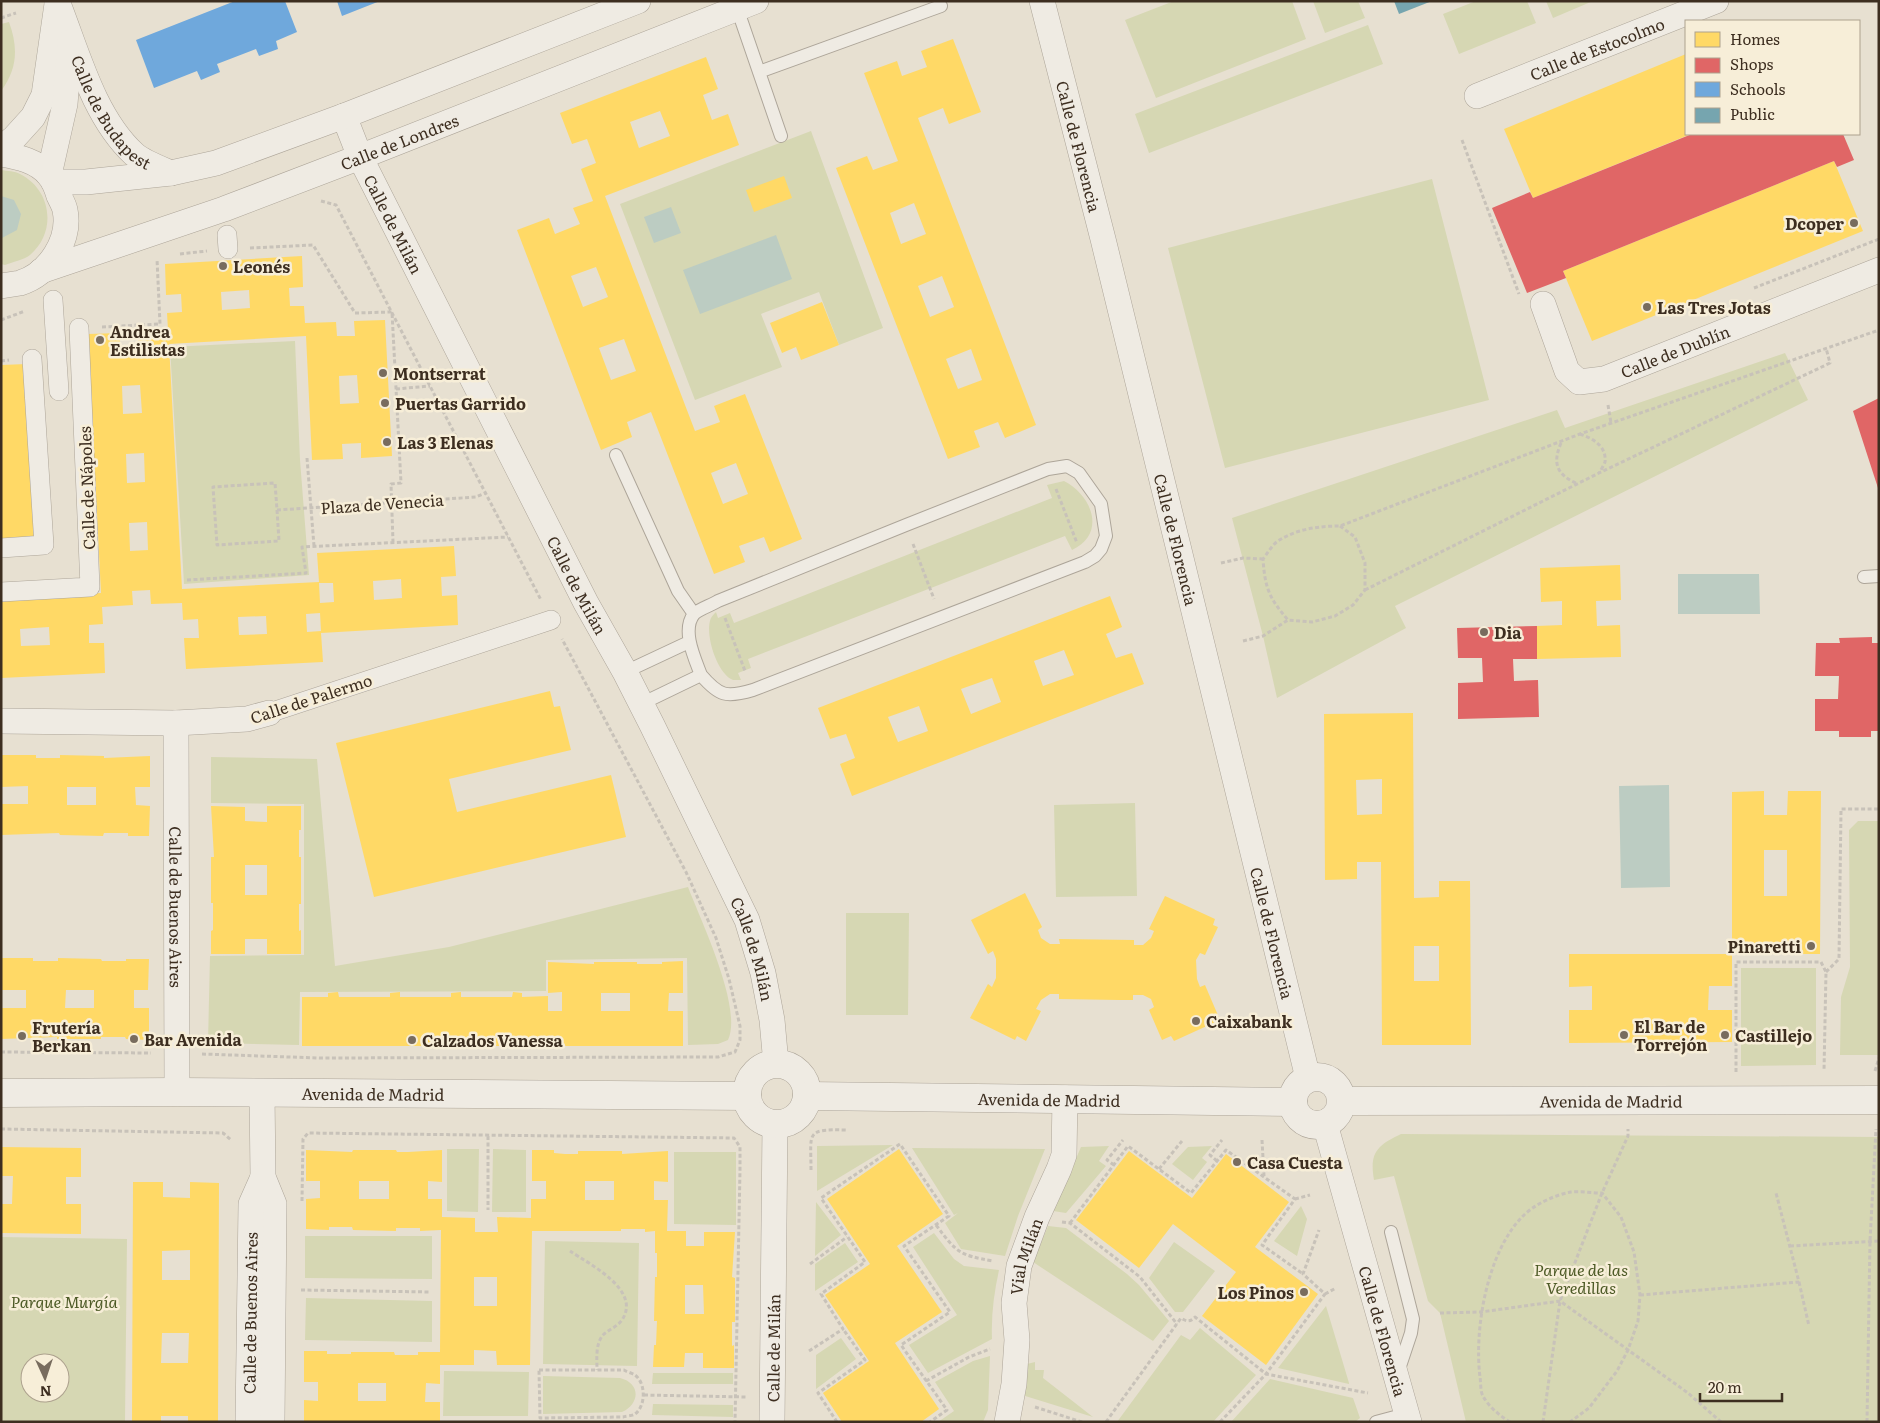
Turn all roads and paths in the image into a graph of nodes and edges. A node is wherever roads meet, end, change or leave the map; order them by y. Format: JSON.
{"nodes":[{"id":1,"x":638,"y":1,"type":"edge"},
{"id":2,"x":1042,"y":1,"type":"edge"},
{"id":3,"x":1716,"y":1,"type":"edge"},
{"id":4,"x":746,"y":5,"type":"edge"},
{"id":5,"x":942,"y":6,"type":"dead end"},
{"id":6,"x":596,"y":9,"type":"edge"},
{"id":7,"x":16,"y":13,"type":"dead end"},
{"id":8,"x":1,"y":18,"type":"edge"},
{"id":9,"x":70,"y":35,"type":"junction"},
{"id":10,"x":758,"y":72,"type":"junction"},
{"id":11,"x":1477,"y":96,"type":"dead end"},
{"id":12,"x":344,"y":116,"type":"junction"},
{"id":13,"x":781,"y":136,"type":"dead end"},
{"id":14,"x":1462,"y":140,"type":"dead end"},
{"id":15,"x":1,"y":148,"type":"edge"},
{"id":16,"x":1,"y":154,"type":"edge"},
{"id":17,"x":360,"y":157,"type":"junction"},
{"id":18,"x":171,"y":174,"type":"junction"},
{"id":19,"x":52,"y":179,"type":"junction"},
{"id":20,"x":319,"y":200,"type":"dead end"},
{"id":21,"x":1879,"y":239,"type":"edge"},
{"id":22,"x":183,"y":248,"type":"dead end"},
{"id":23,"x":148,"y":260,"type":"dead end"},
{"id":24,"x":1879,"y":270,"type":"edge"},
{"id":25,"x":41,"y":272,"type":"junction"},
{"id":26,"x":1,"y":286,"type":"edge"},
{"id":27,"x":1752,"y":289,"type":"dead end"},
{"id":28,"x":53,"y":300,"type":"joint"},
{"id":29,"x":1542,"y":304,"type":"joint"},
{"id":30,"x":392,"y":312,"type":"junction"},
{"id":31,"x":1,"y":320,"type":"edge"},
{"id":32,"x":78,"y":328,"type":"joint"},
{"id":33,"x":1879,"y":330,"type":"edge"},
{"id":34,"x":1826,"y":348,"type":"junction"},
{"id":35,"x":32,"y":358,"type":"dead end"},
{"id":36,"x":430,"y":386,"type":"junction"},
{"id":37,"x":396,"y":389,"type":"junction"},
{"id":38,"x":82,"y":390,"type":"junction"},
{"id":39,"x":59,"y":391,"type":"junction"},
{"id":40,"x":34,"y":392,"type":"junction"},
{"id":41,"x":1580,"y":434,"type":"junction"},
{"id":42,"x":1561,"y":442,"type":"junction"},
{"id":43,"x":616,"y":455,"type":"dead end"},
{"id":44,"x":306,"y":458,"type":"dead end"},
{"id":45,"x":1048,"y":470,"type":"junction"},
{"id":46,"x":1599,"y":473,"type":"junction"},
{"id":47,"x":1578,"y":484,"type":"junction"},
{"id":48,"x":485,"y":493,"type":"junction"},
{"id":49,"x":392,"y":503,"type":"junction"},
{"id":50,"x":311,"y":508,"type":"junction"},
{"id":51,"x":277,"y":510,"type":"junction"},
{"id":52,"x":906,"y":525,"type":"junction"},
{"id":53,"x":1340,"y":526,"type":"junction"},
{"id":54,"x":508,"y":536,"type":"junction"},
{"id":55,"x":394,"y":542,"type":"junction"},
{"id":56,"x":314,"y":546,"type":"junction"},
{"id":57,"x":1,"y":548,"type":"edge"},
{"id":58,"x":1263,"y":560,"type":"junction"},
{"id":59,"x":1084,"y":562,"type":"junction"},
{"id":60,"x":1221,"y":563,"type":"dead end"},
{"id":61,"x":1879,"y":576,"type":"edge"},
{"id":62,"x":1864,"y":577,"type":"dead end"},
{"id":63,"x":186,"y":580,"type":"dead end"},
{"id":64,"x":1365,"y":590,"type":"junction"},
{"id":65,"x":1,"y":592,"type":"edge"},
{"id":66,"x":718,"y":601,"type":"junction"},
{"id":67,"x":694,"y":614,"type":"junction"},
{"id":68,"x":941,"y":618,"type":"junction"},
{"id":69,"x":552,"y":620,"type":"junction"},
{"id":70,"x":1288,"y":620,"type":"junction"},
{"id":71,"x":1243,"y":641,"type":"dead end"},
{"id":72,"x":689,"y":642,"type":"junction"},
{"id":73,"x":625,"y":672,"type":"junction"},
{"id":74,"x":701,"y":675,"type":"junction"},
{"id":75,"x":753,"y":690,"type":"junction"},
{"id":76,"x":640,"y":704,"type":"junction"},
{"id":77,"x":269,"y":713,"type":"joint"},
{"id":78,"x":1,"y":721,"type":"edge"},
{"id":79,"x":176,"y":723,"type":"junction"},
{"id":80,"x":1879,"y":808,"type":"edge"},
{"id":81,"x":1826,"y":972,"type":"junction"},
{"id":82,"x":1,"y":1052,"type":"edge"},
{"id":83,"x":177,"y":1054,"type":"junction"},
{"id":84,"x":1879,"y":1058,"type":"edge"},
{"id":85,"x":776,"y":1064,"type":"junction"},
{"id":86,"x":1824,"y":1071,"type":"dead end"},
{"id":87,"x":1875,"y":1071,"type":"dead end"},
{"id":88,"x":1736,"y":1072,"type":"dead end"},
{"id":89,"x":1308,"y":1078,"type":"junction"},
{"id":90,"x":1,"y":1092,"type":"edge"},
{"id":91,"x":177,"y":1092,"type":"junction"},
{"id":92,"x":262,"y":1093,"type":"junction"},
{"id":93,"x":747,"y":1096,"type":"junction"},
{"id":94,"x":807,"y":1096,"type":"junction"},
{"id":95,"x":1065,"y":1098,"type":"junction"},
{"id":96,"x":1879,"y":1100,"type":"edge"},
{"id":97,"x":1342,"y":1101,"type":"junction"},
{"id":98,"x":1293,"y":1102,"type":"junction"},
{"id":99,"x":775,"y":1124,"type":"junction"},
{"id":100,"x":1325,"y":1124,"type":"junction"},
{"id":101,"x":1876,"y":1129,"type":"dead end"},
{"id":102,"x":1,"y":1130,"type":"edge"},
{"id":103,"x":846,"y":1130,"type":"dead end"},
{"id":104,"x":1628,"y":1130,"type":"dead end"},
{"id":105,"x":488,"y":1136,"type":"junction"},
{"id":106,"x":231,"y":1140,"type":"dead end"},
{"id":107,"x":1123,"y":1140,"type":"dead end"},
{"id":108,"x":1182,"y":1140,"type":"dead end"},
{"id":109,"x":1222,"y":1140,"type":"dead end"},
{"id":110,"x":1262,"y":1140,"type":"dead end"},
{"id":111,"x":1217,"y":1161,"type":"junction"},
{"id":112,"x":1114,"y":1165,"type":"junction"},
{"id":113,"x":1159,"y":1169,"type":"junction"},
{"id":114,"x":811,"y":1170,"type":"dead end"},
{"id":115,"x":1264,"y":1176,"type":"junction"},
{"id":116,"x":263,"y":1177,"type":"junction"},
{"id":117,"x":1602,"y":1193,"type":"junction"},
{"id":118,"x":1776,"y":1193,"type":"dead end"},
{"id":119,"x":1310,"y":1195,"type":"dead end"},
{"id":120,"x":1295,"y":1199,"type":"junction"},
{"id":121,"x":302,"y":1205,"type":"dead end"},
{"id":122,"x":488,"y":1210,"type":"dead end"},
{"id":123,"x":1037,"y":1218,"type":"junction"},
{"id":124,"x":1070,"y":1223,"type":"junction"},
{"id":125,"x":936,"y":1225,"type":"junction"},
{"id":126,"x":1319,"y":1230,"type":"dead end"},
{"id":127,"x":1391,"y":1232,"type":"dead end"},
{"id":128,"x":848,"y":1237,"type":"junction"},
{"id":129,"x":1870,"y":1241,"type":"junction"},
{"id":130,"x":1879,"y":1241,"type":"edge"},
{"id":131,"x":1790,"y":1246,"type":"junction"},
{"id":132,"x":570,"y":1251,"type":"dead end"},
{"id":133,"x":810,"y":1264,"type":"dead end"},
{"id":134,"x":1019,"y":1266,"type":"junction"},
{"id":135,"x":1303,"y":1274,"type":"junction"},
{"id":136,"x":301,"y":1281,"type":"dead end"},
{"id":137,"x":1799,"y":1282,"type":"junction"},
{"id":138,"x":1336,"y":1288,"type":"dead end"},
{"id":139,"x":301,"y":1290,"type":"junction"},
{"id":140,"x":431,"y":1292,"type":"dead end"},
{"id":141,"x":1325,"y":1294,"type":"junction"},
{"id":142,"x":1640,"y":1295,"type":"junction"},
{"id":143,"x":301,"y":1300,"type":"dead end"},
{"id":144,"x":1560,"y":1301,"type":"junction"},
{"id":145,"x":1481,"y":1312,"type":"junction"},
{"id":146,"x":1440,"y":1313,"type":"dead end"},
{"id":147,"x":1177,"y":1324,"type":"junction"},
{"id":148,"x":1809,"y":1326,"type":"dead end"},
{"id":149,"x":843,"y":1329,"type":"junction"},
{"id":150,"x":1628,"y":1350,"type":"junction"},
{"id":151,"x":808,"y":1351,"type":"dead end"},
{"id":152,"x":981,"y":1352,"type":"dead end"},
{"id":153,"x":597,"y":1370,"type":"junction"},
{"id":154,"x":1266,"y":1374,"type":"junction"},
{"id":155,"x":1397,"y":1377,"type":"junction"},
{"id":156,"x":926,"y":1381,"type":"junction"},
{"id":157,"x":1368,"y":1393,"type":"dead end"},
{"id":158,"x":644,"y":1395,"type":"junction"},
{"id":159,"x":735,"y":1396,"type":"junction"},
{"id":160,"x":772,"y":1410,"type":"edge"},
{"id":161,"x":1009,"y":1411,"type":"edge"},
{"id":162,"x":1407,"y":1418,"type":"edge"},
{"id":163,"x":598,"y":1420,"type":"edge"},
{"id":164,"x":248,"y":1422,"type":"edge"},
{"id":165,"x":272,"y":1422,"type":"edge"},
{"id":166,"x":735,"y":1422,"type":"edge"},
{"id":167,"x":837,"y":1422,"type":"edge"},
{"id":168,"x":930,"y":1422,"type":"edge"},
{"id":169,"x":1082,"y":1422,"type":"edge"},
{"id":170,"x":1106,"y":1422,"type":"edge"},
{"id":171,"x":1220,"y":1422,"type":"edge"},
{"id":172,"x":1376,"y":1422,"type":"edge"},
{"id":173,"x":1510,"y":1422,"type":"edge"},
{"id":174,"x":1543,"y":1422,"type":"edge"},
{"id":175,"x":1570,"y":1422,"type":"edge"},
{"id":176,"x":1721,"y":1422,"type":"edge"},
{"id":177,"x":1867,"y":1422,"type":"edge"}],
"edges":[{"from":1,"to":6,"type":"street"},
{"from":2,"to":89,"type":"street","name":"Calle de Florencia"},
{"from":3,"to":11,"type":"street","name":"Calle de Estocolmo"},
{"from":4,"to":10,"type":"lane"},
{"from":4,"to":17,"type":"street","name":"Calle de Londres"},
{"from":5,"to":10,"type":"lane"},
{"from":6,"to":12,"type":"street"},
{"from":7,"to":8,"type":"path"},
{"from":9,"to":15,"type":"street","name":"Calle de Budapest"},
{"from":9,"to":18,"type":"street","name":"Calle de Budapest"},
{"from":9,"to":19,"type":"street","name":"Calle de Budapest"},
{"from":10,"to":13,"type":"lane"},
{"from":12,"to":17,"type":"street","name":"Calle de Milán"},
{"from":12,"to":18,"type":"street"},
{"from":14,"to":29,"type":"path"},
{"from":16,"to":19,"type":"street"},
{"from":17,"to":25,"type":"street","name":"Calle de Londres"},
{"from":17,"to":73,"type":"street","name":"Calle de Milán"},
{"from":18,"to":19,"type":"street"},
{"from":19,"to":25,"type":"street"},
{"from":20,"to":30,"type":"path"},
{"from":21,"to":27,"type":"path"},
{"from":22,"to":30,"type":"path"},
{"from":23,"to":32,"type":"path"},
{"from":24,"to":29,"type":"street","name":"Calle de Dublín"},
{"from":25,"to":26,"type":"street","name":"Calle de Londres"},
{"from":28,"to":31,"type":"path"},
{"from":28,"to":39,"type":"street"},
{"from":30,"to":36,"type":"path"},
{"from":30,"to":37,"type":"path"},
{"from":32,"to":38,"type":"street","name":"Calle de Nápoles"},
{"from":33,"to":34,"type":"path"},
{"from":34,"to":41,"type":"path"},
{"from":34,"to":46,"type":"path"},
{"from":35,"to":40,"type":"street"},
{"from":36,"to":37,"type":"path"},
{"from":36,"to":48,"type":"path"},
{"from":37,"to":49,"type":"path"},
{"from":38,"to":39,"type":"street"},
{"from":38,"to":65,"type":"street","name":"Calle de Nápoles"},
{"from":39,"to":40,"type":"street"},
{"from":40,"to":57,"type":"street"},
{"from":41,"to":42,"type":"path"},
{"from":41,"to":46,"type":"path"},
{"from":42,"to":47,"type":"path"},
{"from":42,"to":53,"type":"path"},
{"from":43,"to":67,"type":"lane"},
{"from":44,"to":50,"type":"path"},
{"from":45,"to":52,"type":"lane"},
{"from":45,"to":59,"type":"path"},
{"from":45,"to":59,"type":"lane"},
{"from":46,"to":47,"type":"path"},
{"from":47,"to":64,"type":"path"},
{"from":48,"to":49,"type":"path","name":"Plaza de Venecia"},
{"from":48,"to":54,"type":"path"},
{"from":49,"to":50,"type":"path","name":"Plaza de Venecia"},
{"from":49,"to":55,"type":"path"},
{"from":50,"to":51,"type":"path","name":"Plaza de Venecia"},
{"from":50,"to":56,"type":"path"},
{"from":51,"to":51,"type":"path"},
{"from":52,"to":66,"type":"lane"},
{"from":52,"to":68,"type":"path"},
{"from":53,"to":58,"type":"path"},
{"from":53,"to":64,"type":"path"},
{"from":54,"to":55,"type":"path"},
{"from":54,"to":69,"type":"path"},
{"from":55,"to":56,"type":"path"},
{"from":56,"to":63,"type":"path"},
{"from":58,"to":60,"type":"path"},
{"from":58,"to":70,"type":"path"},
{"from":59,"to":68,"type":"lane"},
{"from":61,"to":62,"type":"lane"},
{"from":64,"to":70,"type":"path"},
{"from":66,"to":67,"type":"lane"},
{"from":66,"to":75,"type":"path"},
{"from":67,"to":72,"type":"lane"},
{"from":68,"to":75,"type":"lane"},
{"from":69,"to":77,"type":"street","name":"Calle de Palermo"},
{"from":69,"to":83,"type":"path"},
{"from":70,"to":71,"type":"path"},
{"from":72,"to":73,"type":"lane"},
{"from":72,"to":74,"type":"lane"},
{"from":73,"to":76,"type":"street","name":"Calle de Milán"},
{"from":74,"to":75,"type":"lane"},
{"from":74,"to":76,"type":"lane"},
{"from":76,"to":85,"type":"street","name":"Calle de Milán"},
{"from":77,"to":79,"type":"street","name":"Calle de Palermo"},
{"from":78,"to":79,"type":"street","name":"Calle de Palermo"},
{"from":79,"to":83,"type":"street","name":"Calle de Buenos Aires"},
{"from":80,"to":81,"type":"path"},
{"from":81,"to":86,"type":"path"},
{"from":81,"to":88,"type":"path"},
{"from":82,"to":83,"type":"path"},
{"from":83,"to":91,"type":"street","name":"Calle de Buenos Aires"},
{"from":84,"to":87,"type":"path"},
{"from":85,"to":93,"type":"street"},
{"from":85,"to":94,"type":"street"},
{"from":89,"to":97,"type":"street"},
{"from":89,"to":98,"type":"street"},
{"from":90,"to":91,"type":"street","name":"Avenida de Madrid"},
{"from":91,"to":92,"type":"street","name":"Avenida de Madrid"},
{"from":92,"to":93,"type":"street","name":"Avenida de Madrid"},
{"from":92,"to":116,"type":"street","name":"Calle de Buenos Aires"},
{"from":93,"to":99,"type":"street"},
{"from":94,"to":95,"type":"street","name":"Avenida de Madrid"},
{"from":94,"to":99,"type":"street"},
{"from":95,"to":98,"type":"street","name":"Avenida de Madrid"},
{"from":95,"to":123,"type":"street","name":"Vial Milán"},
{"from":96,"to":97,"type":"street","name":"Avenida de Madrid"},
{"from":97,"to":100,"type":"street"},
{"from":98,"to":100,"type":"street"},
{"from":99,"to":160,"type":"street","name":"Calle de Milán"},
{"from":100,"to":155,"type":"street","name":"Calle de Florencia"},
{"from":101,"to":129,"type":"path"},
{"from":102,"to":106,"type":"path"},
{"from":103,"to":114,"type":"path"},
{"from":104,"to":117,"type":"path"},
{"from":105,"to":121,"type":"path"},
{"from":105,"to":122,"type":"path"},
{"from":105,"to":159,"type":"path"},
{"from":107,"to":112,"type":"path"},
{"from":108,"to":113,"type":"path"},
{"from":109,"to":111,"type":"path"},
{"from":110,"to":115,"type":"path"},
{"from":111,"to":113,"type":"path"},
{"from":111,"to":115,"type":"path"},
{"from":112,"to":113,"type":"path"},
{"from":112,"to":124,"type":"path"},
{"from":115,"to":120,"type":"path"},
{"from":116,"to":164,"type":"street","name":"Calle de Buenos Aires"},
{"from":116,"to":165,"type":"street","name":"Calle de Buenos Aires"},
{"from":117,"to":142,"type":"path"},
{"from":117,"to":144,"type":"path"},
{"from":117,"to":145,"type":"path"},
{"from":118,"to":131,"type":"path"},
{"from":119,"to":120,"type":"path"},
{"from":120,"to":135,"type":"path"},
{"from":123,"to":124,"type":"path"},
{"from":123,"to":134,"type":"street","name":"Vial Milán"},
{"from":124,"to":147,"type":"path"},
{"from":125,"to":128,"type":"path"},
{"from":125,"to":134,"type":"path"},
{"from":125,"to":156,"type":"path"},
{"from":126,"to":135,"type":"path"},
{"from":127,"to":155,"type":"lane"},
{"from":128,"to":133,"type":"path"},
{"from":128,"to":149,"type":"path"},
{"from":129,"to":130,"type":"path"},
{"from":129,"to":131,"type":"path"},
{"from":129,"to":177,"type":"path"},
{"from":131,"to":137,"type":"path"},
{"from":132,"to":153,"type":"path"},
{"from":134,"to":161,"type":"street","name":"Vial Milán"},
{"from":135,"to":141,"type":"path"},
{"from":136,"to":139,"type":"path"},
{"from":137,"to":142,"type":"path"},
{"from":137,"to":148,"type":"path"},
{"from":138,"to":141,"type":"path"},
{"from":139,"to":140,"type":"path"},
{"from":139,"to":143,"type":"path"},
{"from":141,"to":154,"type":"path"},
{"from":142,"to":150,"type":"path"},
{"from":144,"to":145,"type":"path"},
{"from":144,"to":150,"type":"path"},
{"from":144,"to":174,"type":"path"},
{"from":145,"to":146,"type":"path"},
{"from":145,"to":173,"type":"path"},
{"from":147,"to":154,"type":"path"},
{"from":147,"to":170,"type":"path"},
{"from":149,"to":151,"type":"path"},
{"from":149,"to":167,"type":"path"},
{"from":150,"to":175,"type":"path"},
{"from":150,"to":176,"type":"path"},
{"from":152,"to":156,"type":"path"},
{"from":153,"to":158,"type":"path"},
{"from":153,"to":163,"type":"path"},
{"from":154,"to":157,"type":"path"},
{"from":154,"to":171,"type":"path"},
{"from":155,"to":162,"type":"street","name":"Calle de Florencia"},
{"from":156,"to":168,"type":"path"},
{"from":158,"to":159,"type":"path"},
{"from":158,"to":163,"type":"path"},
{"from":159,"to":160,"type":"path"},
{"from":159,"to":166,"type":"path"},
{"from":161,"to":169,"type":"path"},
{"from":162,"to":172,"type":"lane"}]}
